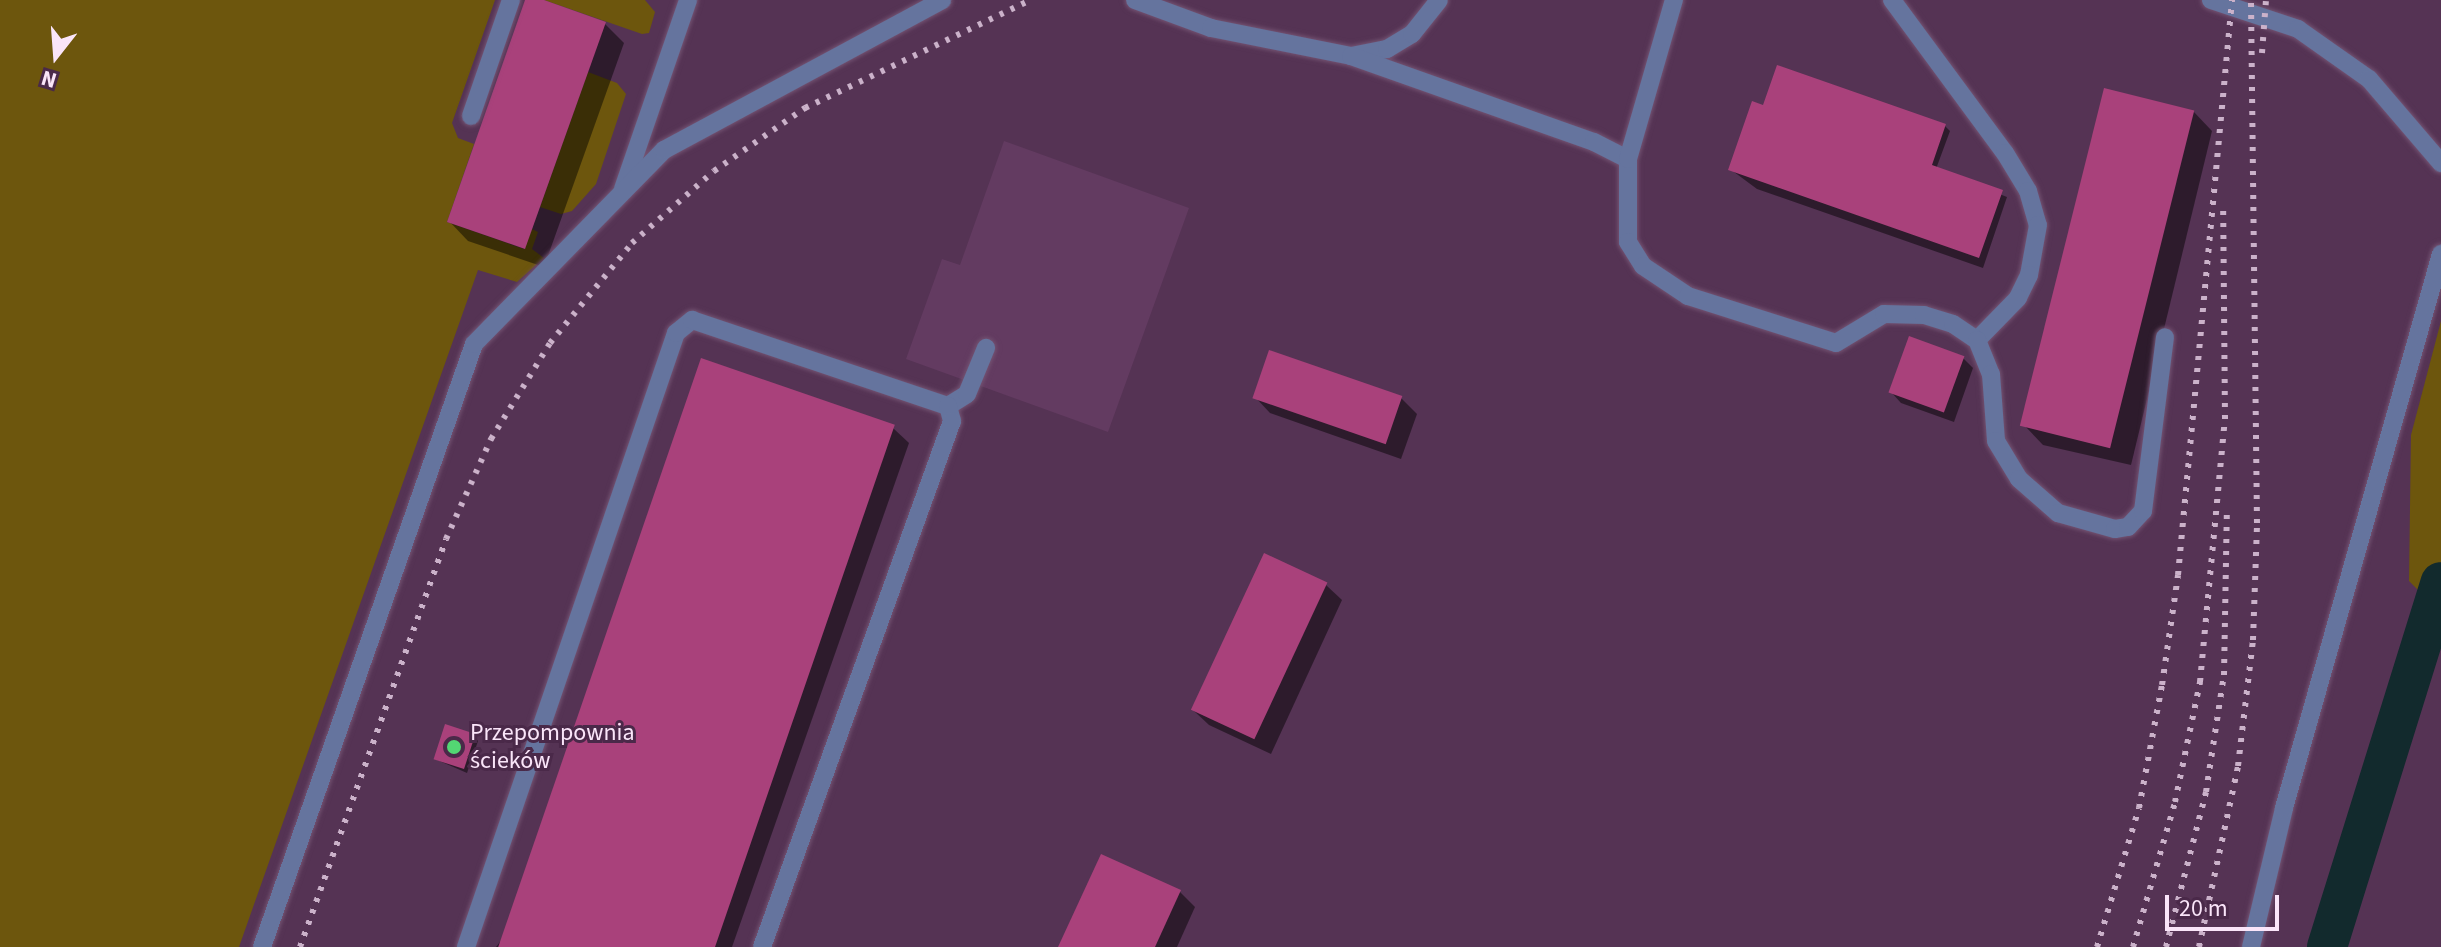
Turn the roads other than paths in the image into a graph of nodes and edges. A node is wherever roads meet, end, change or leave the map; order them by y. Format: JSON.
{"nodes":[{"id":1,"x":511,"y":0,"type":"edge"},
{"id":2,"x":688,"y":0,"type":"edge"},
{"id":3,"x":942,"y":0,"type":"edge"},
{"id":4,"x":1135,"y":0,"type":"edge"},
{"id":5,"x":1439,"y":0,"type":"edge"},
{"id":6,"x":1674,"y":0,"type":"edge"},
{"id":7,"x":1892,"y":0,"type":"edge"},
{"id":8,"x":2211,"y":0,"type":"edge"},
{"id":9,"x":1351,"y":56,"type":"junction"},
{"id":10,"x":471,"y":116,"type":"dead end"},
{"id":11,"x":1628,"y":159,"type":"junction"},
{"id":12,"x":2441,"y":163,"type":"edge"},
{"id":13,"x":620,"y":195,"type":"junction"},
{"id":14,"x":2441,"y":254,"type":"edge"},
{"id":15,"x":2165,"y":337,"type":"dead end"},
{"id":16,"x":1977,"y":340,"type":"junction"},
{"id":17,"x":986,"y":348,"type":"dead end"},
{"id":18,"x":948,"y":406,"type":"junction"},
{"id":19,"x":262,"y":947,"type":"edge"},
{"id":20,"x":466,"y":947,"type":"edge"},
{"id":21,"x":762,"y":947,"type":"edge"},
{"id":22,"x":2251,"y":947,"type":"edge"}],
"edges":[{"from":1,"to":10,"type":"lane"},
{"from":2,"to":13,"type":"lane"},
{"from":3,"to":13,"type":"lane"},
{"from":4,"to":9,"type":"lane"},
{"from":5,"to":9,"type":"lane"},
{"from":6,"to":11,"type":"lane"},
{"from":7,"to":16,"type":"lane"},
{"from":8,"to":12,"type":"lane"},
{"from":9,"to":11,"type":"lane"},
{"from":11,"to":16,"type":"lane"},
{"from":13,"to":19,"type":"lane"},
{"from":14,"to":22,"type":"lane"},
{"from":15,"to":16,"type":"lane"},
{"from":17,"to":18,"type":"lane"},
{"from":18,"to":20,"type":"lane"},
{"from":18,"to":21,"type":"lane"}]}
